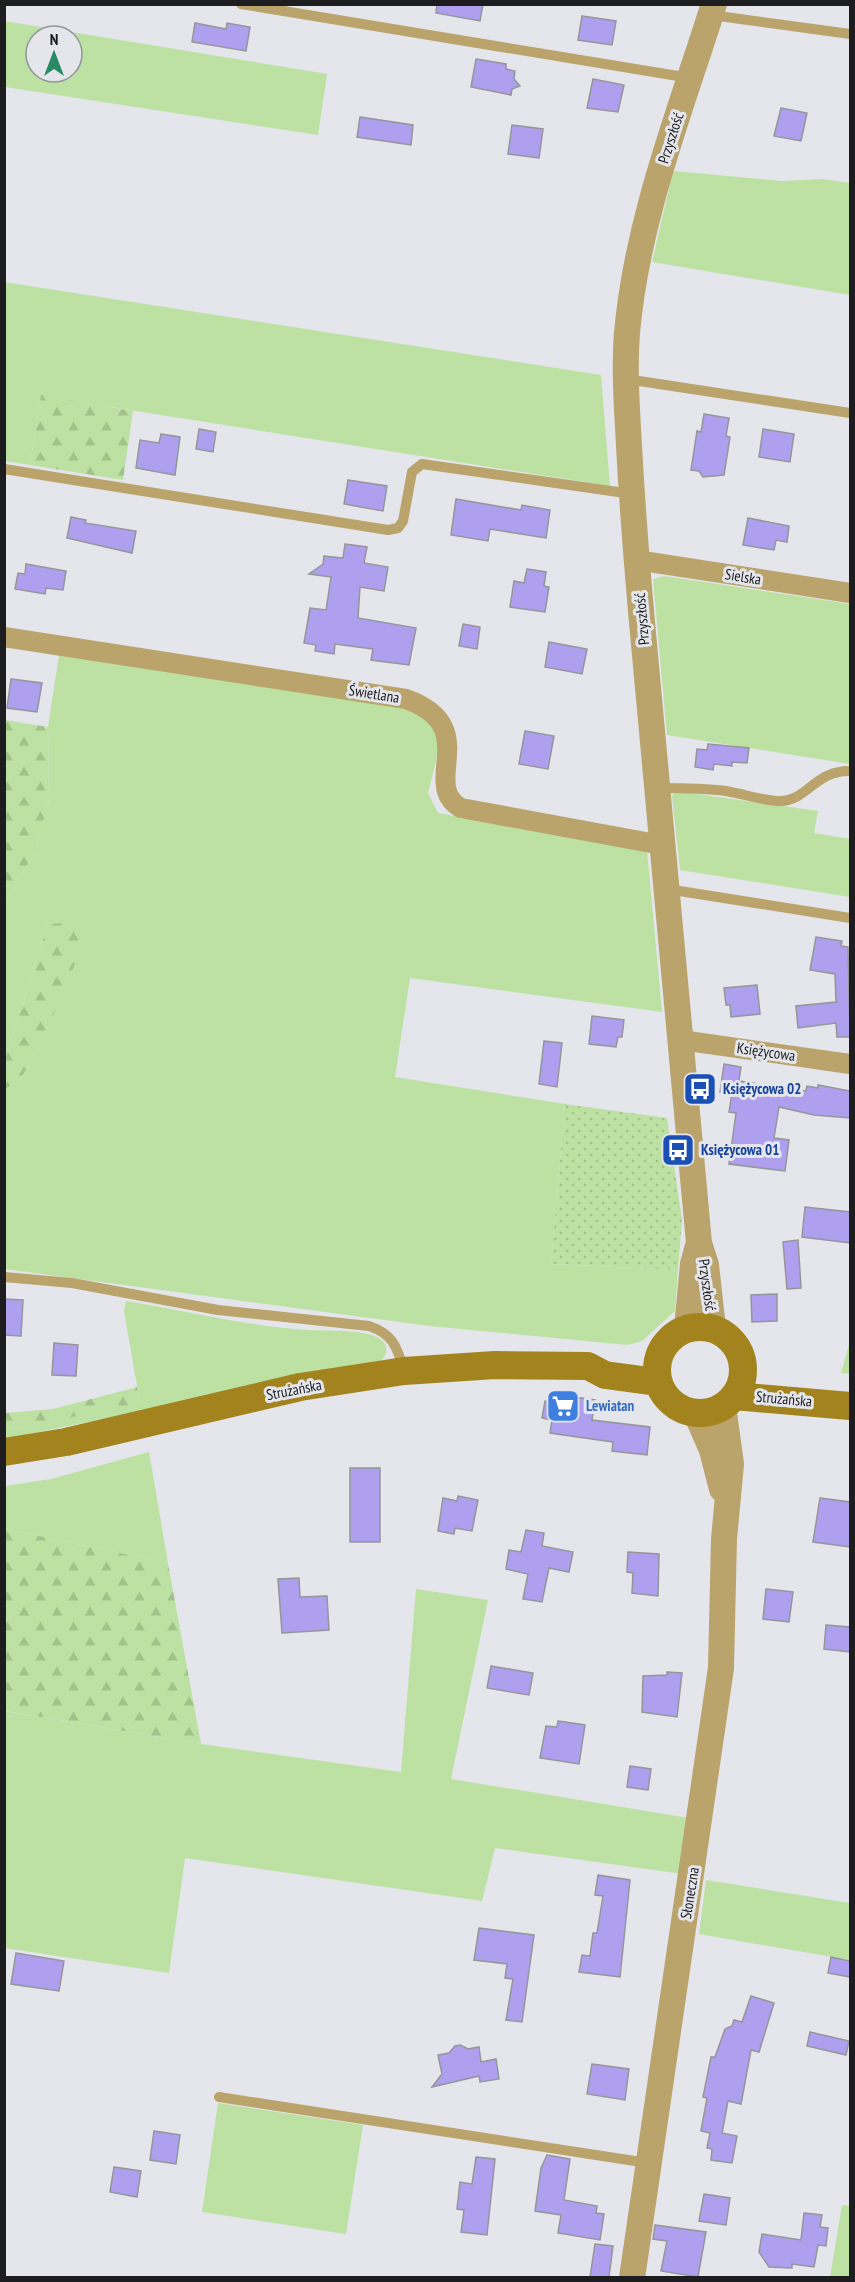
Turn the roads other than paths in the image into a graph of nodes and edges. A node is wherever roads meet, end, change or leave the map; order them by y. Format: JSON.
{"nodes":[{"id":1,"x":241,"y":4,"type":"edge"},
{"id":2,"x":712,"y":10,"type":"edge"},
{"id":3,"x":850,"y":34,"type":"edge"},
{"id":4,"x":690,"y":78,"type":"junction"},
{"id":5,"x":626,"y":379,"type":"junction"},
{"id":6,"x":850,"y":413,"type":"edge"},
{"id":7,"x":4,"y":469,"type":"edge"},
{"id":8,"x":632,"y":494,"type":"junction"},
{"id":9,"x":636,"y":560,"type":"junction"},
{"id":10,"x":850,"y":593,"type":"edge"},
{"id":11,"x":4,"y":637,"type":"edge"},
{"id":12,"x":850,"y":771,"type":"edge"},
{"id":13,"x":657,"y":788,"type":"junction"},
{"id":14,"x":662,"y":845,"type":"junction"},
{"id":15,"x":667,"y":889,"type":"junction"},
{"id":16,"x":850,"y":918,"type":"edge"},
{"id":17,"x":681,"y":1040,"type":"junction"},
{"id":18,"x":850,"y":1064,"type":"edge"},
{"id":19,"x":4,"y":1277,"type":"edge"},
{"id":20,"x":700,"y":1328,"type":"junction"},
{"id":21,"x":743,"y":1366,"type":"junction"},
{"id":22,"x":658,"y":1369,"type":"junction"},
{"id":23,"x":405,"y":1371,"type":"junction"},
{"id":24,"x":729,"y":1401,"type":"junction"},
{"id":25,"x":842,"y":1405,"type":"edge"},
{"id":26,"x":696,"y":1413,"type":"junction"},
{"id":27,"x":4,"y":1452,"type":"edge"},
{"id":28,"x":726,"y":1507,"type":"junction"},
{"id":29,"x":219,"y":2097,"type":"dead end"},
{"id":30,"x":649,"y":2163,"type":"junction"},
{"id":31,"x":632,"y":2277,"type":"edge"}],
"edges":[{"from":1,"to":4,"type":"lane"},
{"from":2,"to":3,"type":"lane"},
{"from":2,"to":4,"type":"street","name":"Przyszłość"},
{"from":4,"to":5,"type":"street","name":"Przyszłość"},
{"from":5,"to":6,"type":"lane"},
{"from":5,"to":8,"type":"street","name":"Przyszłość"},
{"from":7,"to":8,"type":"lane"},
{"from":8,"to":9,"type":"street","name":"Przyszłość"},
{"from":9,"to":10,"type":"street","name":"Sielska"},
{"from":9,"to":13,"type":"street","name":"Przyszłość"},
{"from":11,"to":14,"type":"street","name":"Świetlana"},
{"from":12,"to":13,"type":"lane"},
{"from":13,"to":14,"type":"street","name":"Przyszłość"},
{"from":14,"to":15,"type":"street","name":"Przyszłość"},
{"from":15,"to":16,"type":"lane"},
{"from":15,"to":17,"type":"street","name":"Przyszłość"},
{"from":17,"to":18,"type":"street","name":"Księżycowa"},
{"from":17,"to":20,"type":"street","name":"Przyszłość"},
{"from":19,"to":23,"type":"lane"},
{"from":20,"to":21,"type":"main road"},
{"from":20,"to":22,"type":"main road"},
{"from":21,"to":24,"type":"main road"},
{"from":21,"to":25,"type":"main road","name":"Strużańska"},
{"from":22,"to":23,"type":"main road","name":"Strużańska"},
{"from":22,"to":26,"type":"main road"},
{"from":23,"to":27,"type":"main road","name":"Strużańska"},
{"from":24,"to":25,"type":"main road","name":"Strużańska"},
{"from":24,"to":26,"type":"main road"},
{"from":24,"to":28,"type":"street","name":"Słoneczna"},
{"from":26,"to":28,"type":"street","name":"Słoneczna"},
{"from":28,"to":30,"type":"street","name":"Słoneczna"},
{"from":29,"to":30,"type":"lane"},
{"from":30,"to":31,"type":"street","name":"Słoneczna"}]}
